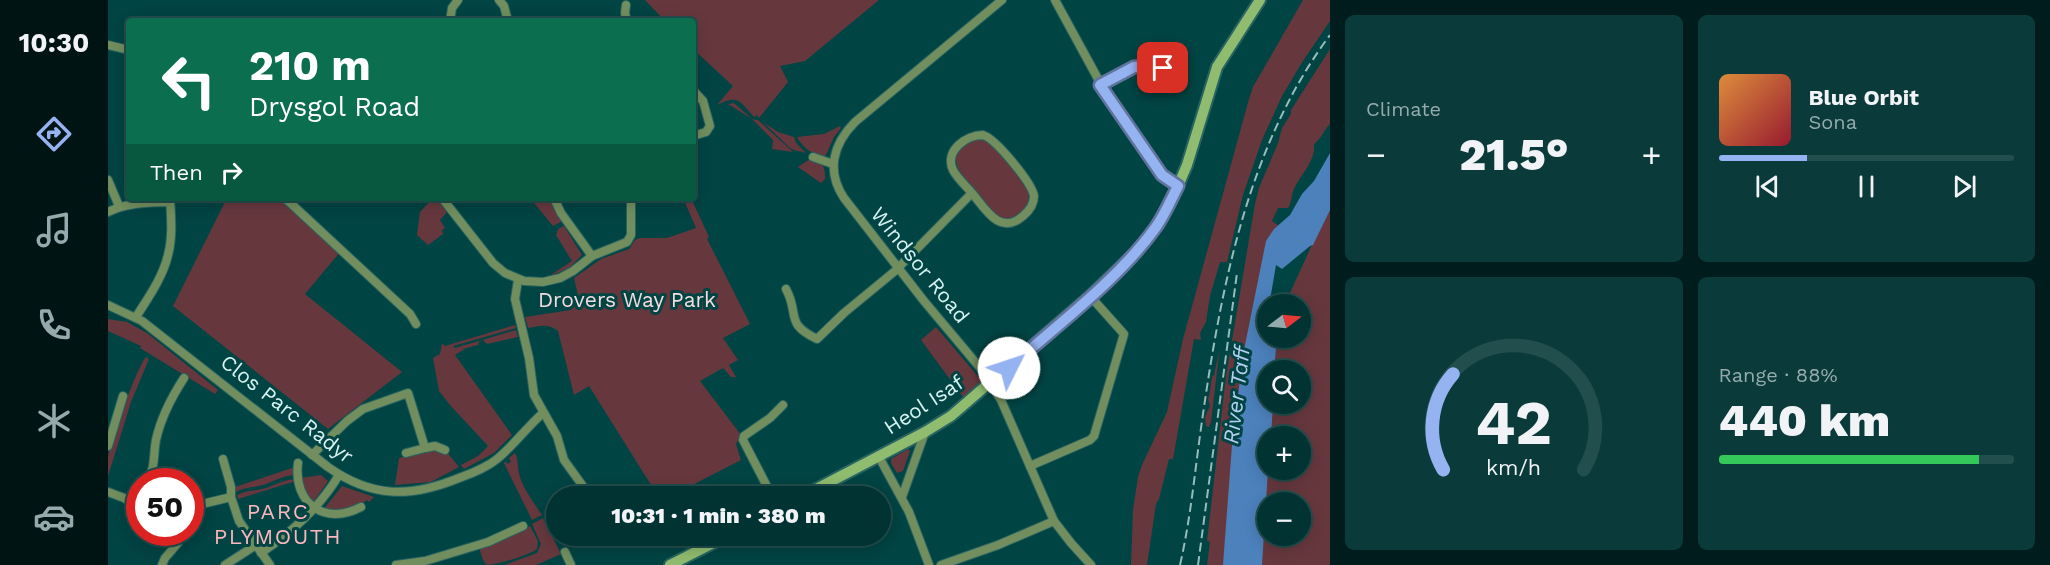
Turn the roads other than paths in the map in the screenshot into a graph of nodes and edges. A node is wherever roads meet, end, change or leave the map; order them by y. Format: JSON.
{"nodes":[{"id":1,"x":459,"y":0,"type":"edge"},
{"id":2,"x":500,"y":0,"type":"edge"},
{"id":3,"x":1002,"y":0,"type":"edge"},
{"id":4,"x":1055,"y":0,"type":"edge"},
{"id":5,"x":1260,"y":0,"type":"edge"},
{"id":6,"x":626,"y":5,"type":"dead end"},
{"id":7,"x":450,"y":18,"type":"edge"},
{"id":8,"x":507,"y":18,"type":"edge"},
{"id":9,"x":626,"y":18,"type":"edge"},
{"id":10,"x":108,"y":45,"type":"edge"},
{"id":11,"x":126,"y":49,"type":"edge"},
{"id":12,"x":1145,"y":66,"type":"dead end"},
{"id":13,"x":1100,"y":85,"type":"junction"},
{"id":14,"x":696,"y":93,"type":"edge"},
{"id":15,"x":696,"y":135,"type":"edge"},
{"id":16,"x":813,"y":157,"type":"dead end"},
{"id":17,"x":833,"y":164,"type":"junction"},
{"id":18,"x":108,"y":180,"type":"edge"},
{"id":19,"x":1178,"y":186,"type":"junction"},
{"id":20,"x":972,"y":193,"type":"junction"},
{"id":21,"x":159,"y":201,"type":"edge"},
{"id":22,"x":170,"y":201,"type":"edge"},
{"id":23,"x":288,"y":201,"type":"edge"},
{"id":24,"x":444,"y":201,"type":"edge"},
{"id":25,"x":555,"y":201,"type":"edge"},
{"id":26,"x":631,"y":201,"type":"edge"},
{"id":27,"x":119,"y":206,"type":"junction"},
{"id":28,"x":108,"y":212,"type":"edge"},
{"id":29,"x":592,"y":256,"type":"junction"},
{"id":30,"x":898,"y":268,"type":"junction"},
{"id":31,"x":518,"y":280,"type":"junction"},
{"id":32,"x":786,"y":289,"type":"dead end"},
{"id":33,"x":1090,"y":296,"type":"junction"},
{"id":34,"x":108,"y":305,"type":"edge"},
{"id":35,"x":136,"y":317,"type":"junction"},
{"id":36,"x":416,"y":324,"type":"dead end"},
{"id":37,"x":184,"y":378,"type":"dead end"},
{"id":38,"x":991,"y":382,"type":"junction"},
{"id":39,"x":123,"y":396,"type":"dead end"},
{"id":40,"x":783,"y":405,"type":"dead end"},
{"id":41,"x":543,"y":413,"type":"junction"},
{"id":42,"x":925,"y":432,"type":"junction"},
{"id":43,"x":108,"y":446,"type":"edge"},
{"id":44,"x":425,"y":448,"type":"junction"},
{"id":45,"x":445,"y":450,"type":"dead end"},
{"id":46,"x":406,"y":453,"type":"dead end"},
{"id":47,"x":312,"y":455,"type":"junction"},
{"id":48,"x":879,"y":457,"type":"junction"},
{"id":49,"x":223,"y":459,"type":"dead end"},
{"id":50,"x":298,"y":463,"type":"dead end"},
{"id":51,"x":1030,"y":466,"type":"junction"},
{"id":52,"x":153,"y":468,"type":"edge"},
{"id":53,"x":339,"y":475,"type":"junction"},
{"id":54,"x":583,"y":486,"type":"edge"},
{"id":55,"x":767,"y":486,"type":"edge"},
{"id":56,"x":822,"y":486,"type":"edge"},
{"id":57,"x":108,"y":492,"type":"edge"},
{"id":58,"x":231,"y":497,"type":"junction"},
{"id":59,"x":902,"y":497,"type":"junction"},
{"id":60,"x":126,"y":500,"type":"edge"},
{"id":61,"x":204,"y":504,"type":"edge"},
{"id":62,"x":361,"y":507,"type":"dead end"},
{"id":63,"x":315,"y":509,"type":"junction"},
{"id":64,"x":1054,"y":521,"type":"junction"},
{"id":65,"x":523,"y":526,"type":"dead end"},
{"id":66,"x":256,"y":545,"type":"junction"},
{"id":67,"x":175,"y":546,"type":"edge"},
{"id":68,"x":708,"y":546,"type":"edge"},
{"id":69,"x":565,"y":552,"type":"dead end"},
{"id":70,"x":261,"y":553,"type":"junction"},
{"id":71,"x":1087,"y":564,"type":"edge"},
{"id":72,"x":162,"y":565,"type":"edge"},
{"id":73,"x":225,"y":565,"type":"edge"},
{"id":74,"x":270,"y":565,"type":"edge"},
{"id":75,"x":396,"y":565,"type":"edge"},
{"id":76,"x":571,"y":565,"type":"edge"},
{"id":77,"x":670,"y":565,"type":"edge"},
{"id":78,"x":928,"y":565,"type":"edge"},
{"id":79,"x":941,"y":565,"type":"edge"}],
"edges":[{"from":1,"to":7,"type":"street"},
{"from":2,"to":8,"type":"street"},
{"from":3,"to":17,"type":"street"},
{"from":4,"to":13,"type":"street"},
{"from":5,"to":19,"type":"main road","name":"Heol Isaf"},
{"from":6,"to":9,"type":"street"},
{"from":10,"to":11,"type":"street"},
{"from":12,"to":13,"type":"street"},
{"from":13,"to":19,"type":"street"},
{"from":14,"to":15,"type":"street"},
{"from":16,"to":17,"type":"street"},
{"from":17,"to":30,"type":"street","name":"Windsor Road"},
{"from":18,"to":27,"type":"street"},
{"from":19,"to":33,"type":"main road","name":"Heol Isaf"},
{"from":20,"to":20,"type":"street"},
{"from":20,"to":30,"type":"street"},
{"from":21,"to":27,"type":"street"},
{"from":22,"to":35,"type":"street"},
{"from":23,"to":36,"type":"street"},
{"from":24,"to":31,"type":"street"},
{"from":25,"to":29,"type":"street"},
{"from":26,"to":29,"type":"street"},
{"from":27,"to":28,"type":"street"},
{"from":29,"to":31,"type":"street"},
{"from":30,"to":32,"type":"street"},
{"from":30,"to":38,"type":"street","name":"Windsor Road"},
{"from":31,"to":41,"type":"street"},
{"from":33,"to":38,"type":"main road","name":"Heol Isaf"},
{"from":33,"to":51,"type":"street"},
{"from":34,"to":35,"type":"street","name":"Clos Parc Radyr"},
{"from":35,"to":47,"type":"street","name":"Clos Parc Radyr"},
{"from":37,"to":52,"type":"street"},
{"from":38,"to":42,"type":"main road","name":"Heol Isaf"},
{"from":38,"to":51,"type":"street","name":"Windsor Road"},
{"from":39,"to":43,"type":"street"},
{"from":40,"to":55,"type":"street"},
{"from":41,"to":53,"type":"street","name":"Clos Parc Radyr"},
{"from":41,"to":54,"type":"street"},
{"from":42,"to":48,"type":"main road","name":"Heol Isaf"},
{"from":42,"to":59,"type":"street"},
{"from":44,"to":45,"type":"street"},
{"from":44,"to":46,"type":"street"},
{"from":44,"to":47,"type":"street"},
{"from":47,"to":53,"type":"street","name":"Clos Parc Radyr"},
{"from":48,"to":56,"type":"main road","name":"Heol Isaf"},
{"from":48,"to":59,"type":"street"},
{"from":49,"to":58,"type":"street"},
{"from":50,"to":63,"type":"street"},
{"from":51,"to":64,"type":"street","name":"Windsor Road"},
{"from":53,"to":63,"type":"street"},
{"from":57,"to":60,"type":"street"},
{"from":58,"to":61,"type":"street"},
{"from":58,"to":66,"type":"street"},
{"from":59,"to":78,"type":"street"},
{"from":62,"to":63,"type":"street"},
{"from":63,"to":70,"type":"street"},
{"from":64,"to":71,"type":"street","name":"Windsor Road"},
{"from":64,"to":79,"type":"street"},
{"from":65,"to":75,"type":"street"},
{"from":66,"to":70,"type":"street"},
{"from":66,"to":73,"type":"street"},
{"from":67,"to":72,"type":"street"},
{"from":68,"to":77,"type":"main road"},
{"from":69,"to":76,"type":"street"},
{"from":70,"to":74,"type":"street"}]}
